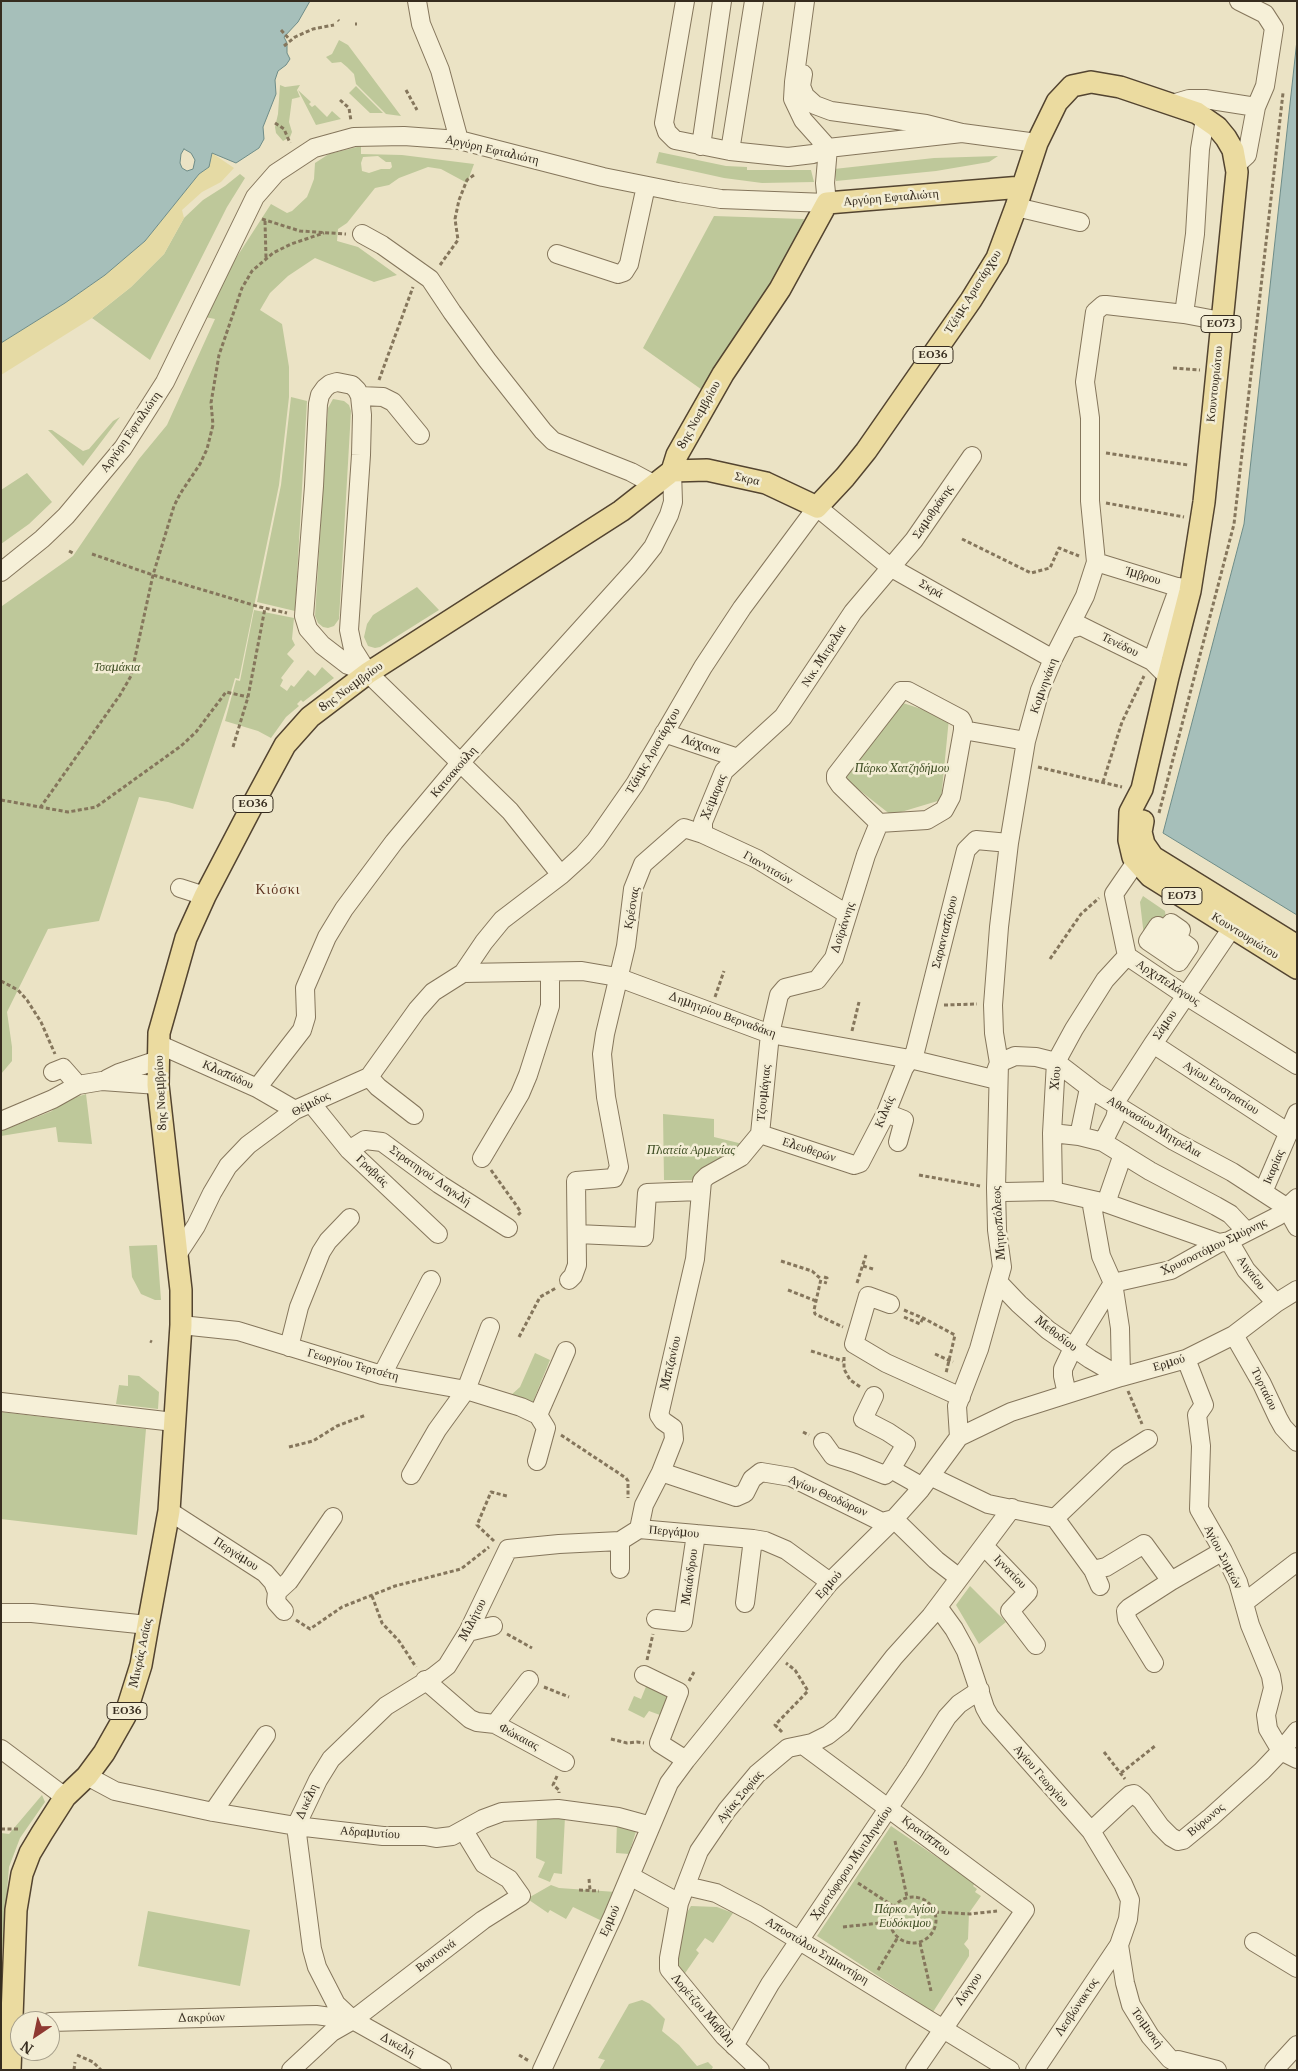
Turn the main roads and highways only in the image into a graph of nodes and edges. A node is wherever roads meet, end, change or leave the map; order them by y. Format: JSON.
{"nodes":[{"id":1,"x":1019,"y":197,"type":"junction"},
{"id":2,"x":827,"y":203,"type":"joint"},
{"id":3,"x":672,"y":471,"type":"junction"},
{"id":4,"x":817,"y":507,"type":"joint"},
{"id":5,"x":1142,"y":789,"type":"junction"},
{"id":6,"x":1237,"y":921,"type":"junction"},
{"id":7,"x":1297,"y":946,"type":"edge"},
{"id":8,"x":1297,"y":968,"type":"edge"},
{"id":9,"x":181,"y":1325,"type":"joint"},
{"id":10,"x":16,"y":2011,"type":"edge"}],
"edges":[{"from":1,"to":2,"type":"main road","name":"Αργύρη Εφταλιώτη"},
{"from":1,"to":4,"type":"main road","name":"Τζέιμς Αριστάρχου","number":"ΕΟ36"},
{"from":1,"to":5,"type":"main road","name":"Κουντουριώτου","number":"ΕΟ73"},
{"from":2,"to":3,"type":"main road","name":"8ης Νοεμβρίου","number":"ΕΟ36"},
{"from":3,"to":4,"type":"main road","name":"Σκρα"},
{"from":3,"to":9,"type":"main road","name":"8ης Νοεμβρίου","number":"ΕΟ36"},
{"from":5,"to":6,"type":"main road","name":"Κουντουριώτου","number":"ΕΟ73"},
{"from":5,"to":6,"type":"main road","name":"Κουντουριώτου","number":"ΕΟ73"},
{"from":6,"to":7,"type":"main road","name":"Κουντουριώτου","number":"ΕΟ73"},
{"from":6,"to":8,"type":"main road","name":"Κουντουριώτου","number":"ΕΟ73"},
{"from":9,"to":10,"type":"main road","name":"Μικράς Ασίας","number":"ΕΟ36"}]}
